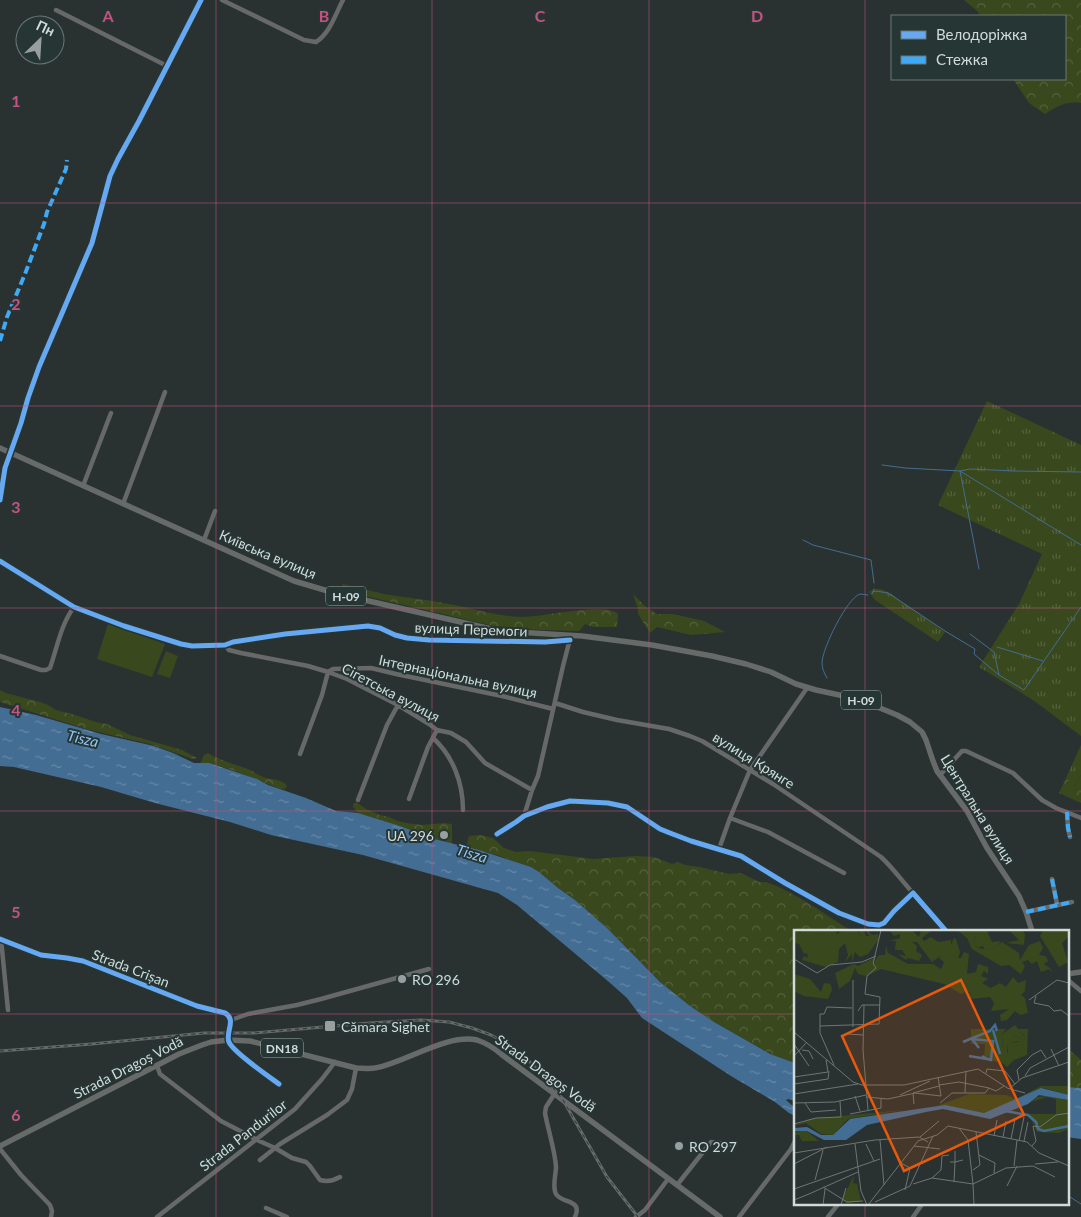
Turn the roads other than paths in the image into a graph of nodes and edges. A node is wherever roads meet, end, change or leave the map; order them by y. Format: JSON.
{"nodes":[{"id":1,"x":201,"y":0,"type":"edge"},
{"id":2,"x":222,"y":0,"type":"edge"},
{"id":3,"x":343,"y":0,"type":"edge"},
{"id":4,"x":56,"y":10,"type":"dead end"},
{"id":5,"x":167,"y":66,"type":"junction"},
{"id":6,"x":165,"y":392,"type":"dead end"},
{"id":7,"x":111,"y":413,"type":"dead end"},
{"id":8,"x":0,"y":448,"type":"edge"},
{"id":9,"x":10,"y":453,"type":"junction"},
{"id":10,"x":83,"y":486,"type":"junction"},
{"id":11,"x":0,"y":500,"type":"edge"},
{"id":12,"x":123,"y":504,"type":"junction"},
{"id":13,"x":215,"y":511,"type":"dead end"},
{"id":14,"x":204,"y":540,"type":"junction"},
{"id":15,"x":0,"y":561,"type":"edge"},
{"id":16,"x":74,"y":607,"type":"junction"},
{"id":17,"x":571,"y":637,"type":"junction"},
{"id":18,"x":225,"y":645,"type":"junction"},
{"id":19,"x":0,"y":656,"type":"edge"},
{"id":20,"x":328,"y":672,"type":"junction"},
{"id":21,"x":807,"y":688,"type":"junction"},
{"id":22,"x":398,"y":705,"type":"junction"},
{"id":23,"x":554,"y":706,"type":"junction"},
{"id":24,"x":437,"y":730,"type":"junction"},
{"id":25,"x":433,"y":738,"type":"junction"},
{"id":26,"x":300,"y":754,"type":"dead end"},
{"id":27,"x":750,"y":770,"type":"junction"},
{"id":28,"x":940,"y":775,"type":"junction"},
{"id":29,"x":532,"y":790,"type":"junction"},
{"id":30,"x":409,"y":799,"type":"dead end"},
{"id":31,"x":358,"y":800,"type":"dead end"},
{"id":32,"x":463,"y":810,"type":"dead end"},
{"id":33,"x":1067,"y":812,"type":"junction"},
{"id":34,"x":524,"y":816,"type":"junction"},
{"id":35,"x":730,"y":818,"type":"junction"},
{"id":36,"x":1081,"y":818,"type":"edge"},
{"id":37,"x":497,"y":834,"type":"dead end"},
{"id":38,"x":1070,"y":836,"type":"dead end"},
{"id":39,"x":719,"y":849,"type":"junction"},
{"id":40,"x":844,"y":873,"type":"dead end"},
{"id":41,"x":1052,"y":879,"type":"dead end"},
{"id":42,"x":913,"y":893,"type":"junction"},
{"id":43,"x":1072,"y":902,"type":"dead end"},
{"id":44,"x":1057,"y":904,"type":"junction"},
{"id":45,"x":1026,"y":912,"type":"junction"},
{"id":46,"x":945,"y":930,"type":"edge"},
{"id":47,"x":1032,"y":930,"type":"edge"},
{"id":48,"x":0,"y":939,"type":"edge"},
{"id":49,"x":429,"y":968,"type":"dead end"},
{"id":50,"x":1081,"y":972,"type":"edge"},
{"id":51,"x":1068,"y":974,"type":"edge"},
{"id":52,"x":1081,"y":991,"type":"edge"},
{"id":53,"x":8,"y":1010,"type":"dead end"},
{"id":54,"x":231,"y":1020,"type":"junction"},
{"id":55,"x":228,"y":1040,"type":"junction"},
{"id":56,"x":335,"y":1062,"type":"junction"},
{"id":57,"x":157,"y":1066,"type":"junction"},
{"id":58,"x":356,"y":1068,"type":"junction"},
{"id":59,"x":279,"y":1084,"type":"dead end"},
{"id":60,"x":555,"y":1094,"type":"junction"},
{"id":61,"x":257,"y":1140,"type":"junction"},
{"id":62,"x":794,"y":1143,"type":"edge"},
{"id":63,"x":736,"y":1145,"type":"dead end"},
{"id":64,"x":0,"y":1148,"type":"edge"},
{"id":65,"x":275,"y":1148,"type":"junction"},
{"id":66,"x":260,"y":1160,"type":"dead end"},
{"id":67,"x":340,"y":1177,"type":"dead end"},
{"id":68,"x":668,"y":1179,"type":"junction"},
{"id":69,"x":677,"y":1185,"type":"junction"},
{"id":70,"x":838,"y":1204,"type":"edge"},
{"id":71,"x":922,"y":1204,"type":"edge"},
{"id":72,"x":266,"y":1208,"type":"dead end"},
{"id":73,"x":51,"y":1217,"type":"edge"},
{"id":74,"x":157,"y":1217,"type":"edge"},
{"id":75,"x":287,"y":1217,"type":"edge"},
{"id":76,"x":575,"y":1217,"type":"edge"},
{"id":77,"x":636,"y":1217,"type":"edge"},
{"id":78,"x":720,"y":1217,"type":"edge"},
{"id":79,"x":739,"y":1217,"type":"edge"},
{"id":80,"x":828,"y":1217,"type":"edge"},
{"id":81,"x":913,"y":1217,"type":"edge"}],
"edges":[{"from":1,"to":5,"type":"street"},
{"from":2,"to":3,"type":"street"},
{"from":4,"to":5,"type":"street"},
{"from":5,"to":9,"type":"street"},
{"from":6,"to":12,"type":"street"},
{"from":7,"to":10,"type":"street"},
{"from":8,"to":9,"type":"main road","name":"Київська вулиця","number":"Н-09"},
{"from":9,"to":10,"type":"main road","name":"Київська вулиця","number":"Н-09"},
{"from":9,"to":11,"type":"street"},
{"from":10,"to":12,"type":"main road","name":"Київська вулиця","number":"Н-09"},
{"from":12,"to":14,"type":"main road","name":"Київська вулиця","number":"Н-09"},
{"from":13,"to":14,"type":"street"},
{"from":14,"to":17,"type":"main road","name":"Київська вулиця","number":"Н-09"},
{"from":15,"to":16,"type":"street"},
{"from":16,"to":18,"type":"street"},
{"from":16,"to":19,"type":"street"},
{"from":17,"to":18,"type":"street","name":"вулиця Перемоги"},
{"from":17,"to":21,"type":"main road","name":"Центральна вулиця","number":"Н-09"},
{"from":17,"to":23,"type":"street","name":"Інтернаціональна вулиця"},
{"from":18,"to":20,"type":"street","name":"Сігетська вулиця"},
{"from":20,"to":22,"type":"street","name":"Сігетська вулиця"},
{"from":20,"to":23,"type":"street","name":"Інтернаціональна вулиця"},
{"from":20,"to":26,"type":"street"},
{"from":21,"to":27,"type":"street"},
{"from":21,"to":28,"type":"main road","name":"Центральна вулиця","number":"Н-09"},
{"from":22,"to":24,"type":"street","name":"Сігетська вулиця"},
{"from":22,"to":31,"type":"street"},
{"from":23,"to":27,"type":"street","name":"вулиця Крянге"},
{"from":23,"to":29,"type":"street","name":"Інтернаціональна вулиця"},
{"from":24,"to":25,"type":"street"},
{"from":24,"to":29,"type":"street","name":"Сігетська вулиця"},
{"from":25,"to":30,"type":"street"},
{"from":25,"to":32,"type":"street"},
{"from":27,"to":35,"type":"street"},
{"from":27,"to":42,"type":"street","name":"вулиця Крянге"},
{"from":28,"to":33,"type":"street"},
{"from":28,"to":45,"type":"main road","name":"Центральна вулиця","number":"Н-09"},
{"from":29,"to":34,"type":"street","name":"Інтернаціональна вулиця"},
{"from":33,"to":36,"type":"street"},
{"from":33,"to":38,"type":"street"},
{"from":34,"to":37,"type":"street"},
{"from":34,"to":39,"type":"street"},
{"from":35,"to":39,"type":"street"},
{"from":35,"to":40,"type":"street"},
{"from":39,"to":42,"type":"street"},
{"from":41,"to":44,"type":"street"},
{"from":42,"to":46,"type":"street","name":"вулиця Крянге"},
{"from":43,"to":44,"type":"street"},
{"from":44,"to":45,"type":"street"},
{"from":45,"to":47,"type":"main road","name":"Центральна вулиця","number":"Н-09"},
{"from":48,"to":53,"type":"street"},
{"from":48,"to":54,"type":"street","name":"Strada Crișan"},
{"from":49,"to":54,"type":"street"},
{"from":50,"to":51,"type":"main road"},
{"from":51,"to":52,"type":"street"},
{"from":54,"to":55,"type":"street"},
{"from":55,"to":56,"type":"main road","name":"Strada Dragoș Vodă","number":"DN18"},
{"from":55,"to":57,"type":"main road","name":"Strada Dragoș Vodă","number":"DN18"},
{"from":55,"to":59,"type":"street"},
{"from":56,"to":58,"type":"main road","name":"Strada Dragoș Vodă","number":"DN18"},
{"from":56,"to":61,"type":"street","name":"Strada Pandurilor"},
{"from":57,"to":61,"type":"street"},
{"from":57,"to":64,"type":"main road","name":"Strada Dragoș Vodă","number":"DN18"},
{"from":58,"to":60,"type":"main road","name":"Strada Dragoș Vodă","number":"DN18"},
{"from":58,"to":65,"type":"street"},
{"from":60,"to":68,"type":"main road","name":"Strada Dragoș Vodă","number":"DN18"},
{"from":60,"to":76,"type":"street"},
{"from":61,"to":65,"type":"street"},
{"from":61,"to":74,"type":"street","name":"Strada Pandurilor"},
{"from":62,"to":79,"type":"street"},
{"from":63,"to":69,"type":"street"},
{"from":64,"to":73,"type":"street"},
{"from":65,"to":66,"type":"street"},
{"from":65,"to":67,"type":"street"},
{"from":68,"to":69,"type":"main road","name":"Strada Dragoș Vodă","number":"DN18"},
{"from":68,"to":77,"type":"street"},
{"from":69,"to":78,"type":"main road","name":"Strada Dragoș Vodă","number":"DN18"},
{"from":70,"to":80,"type":"street"},
{"from":71,"to":81,"type":"street"},
{"from":72,"to":75,"type":"street"}]}
